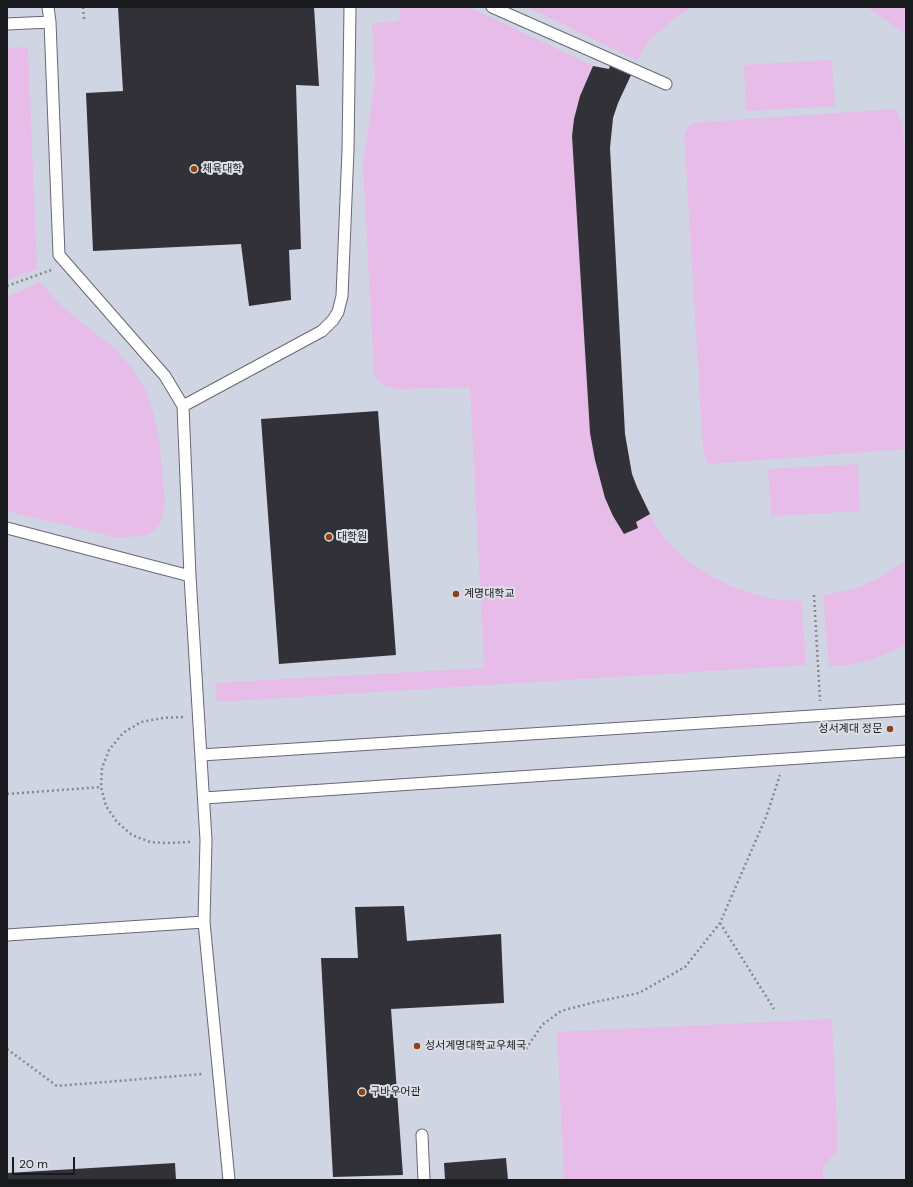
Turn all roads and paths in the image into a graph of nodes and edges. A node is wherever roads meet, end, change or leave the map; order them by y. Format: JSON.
{"nodes":[{"id":1,"x":48,"y":7,"type":"edge"},
{"id":2,"x":83,"y":7,"type":"edge"},
{"id":3,"x":350,"y":7,"type":"edge"},
{"id":4,"x":492,"y":7,"type":"edge"},
{"id":5,"x":84,"y":19,"type":"dead end"},
{"id":6,"x":50,"y":22,"type":"junction"},
{"id":7,"x":7,"y":24,"type":"edge"},
{"id":8,"x":666,"y":84,"type":"dead end"},
{"id":9,"x":67,"y":264,"type":"junction"},
{"id":10,"x":7,"y":286,"type":"edge"},
{"id":11,"x":183,"y":406,"type":"junction"},
{"id":12,"x":7,"y":528,"type":"edge"},
{"id":13,"x":190,"y":576,"type":"junction"},
{"id":14,"x":814,"y":595,"type":"dead end"},
{"id":15,"x":906,"y":710,"type":"edge"},
{"id":16,"x":821,"y":715,"type":"junction"},
{"id":17,"x":199,"y":717,"type":"junction"},
{"id":18,"x":906,"y":751,"type":"edge"},
{"id":19,"x":201,"y":755,"type":"junction"},
{"id":20,"x":786,"y":759,"type":"junction"},
{"id":21,"x":101,"y":787,"type":"junction"},
{"id":22,"x":7,"y":794,"type":"edge"},
{"id":23,"x":204,"y":798,"type":"junction"},
{"id":24,"x":206,"y":840,"type":"junction"},
{"id":25,"x":204,"y":922,"type":"junction"},
{"id":26,"x":720,"y":922,"type":"junction"},
{"id":27,"x":7,"y":935,"type":"edge"},
{"id":28,"x":774,"y":1009,"type":"dead end"},
{"id":29,"x":7,"y":1049,"type":"edge"},
{"id":30,"x":526,"y":1049,"type":"dead end"},
{"id":31,"x":219,"y":1073,"type":"junction"},
{"id":32,"x":422,"y":1135,"type":"dead end"},
{"id":33,"x":229,"y":1180,"type":"edge"},
{"id":34,"x":424,"y":1180,"type":"edge"}],
"edges":[{"from":1,"to":6,"type":"lane"},
{"from":2,"to":5,"type":"path"},
{"from":3,"to":11,"type":"lane"},
{"from":4,"to":8,"type":"lane"},
{"from":6,"to":7,"type":"lane"},
{"from":6,"to":9,"type":"lane"},
{"from":9,"to":10,"type":"path"},
{"from":9,"to":11,"type":"lane"},
{"from":11,"to":13,"type":"lane"},
{"from":12,"to":13,"type":"lane"},
{"from":13,"to":17,"type":"lane"},
{"from":14,"to":16,"type":"path"},
{"from":15,"to":16,"type":"lane"},
{"from":16,"to":19,"type":"lane"},
{"from":17,"to":19,"type":"lane"},
{"from":17,"to":21,"type":"path"},
{"from":18,"to":20,"type":"lane"},
{"from":19,"to":23,"type":"lane"},
{"from":20,"to":23,"type":"lane"},
{"from":20,"to":26,"type":"path"},
{"from":21,"to":22,"type":"path"},
{"from":21,"to":24,"type":"path"},
{"from":23,"to":24,"type":"lane"},
{"from":24,"to":25,"type":"lane"},
{"from":25,"to":27,"type":"lane"},
{"from":25,"to":31,"type":"lane"},
{"from":26,"to":28,"type":"path"},
{"from":26,"to":30,"type":"path"},
{"from":29,"to":31,"type":"path"},
{"from":31,"to":33,"type":"lane"},
{"from":32,"to":34,"type":"lane"}]}
